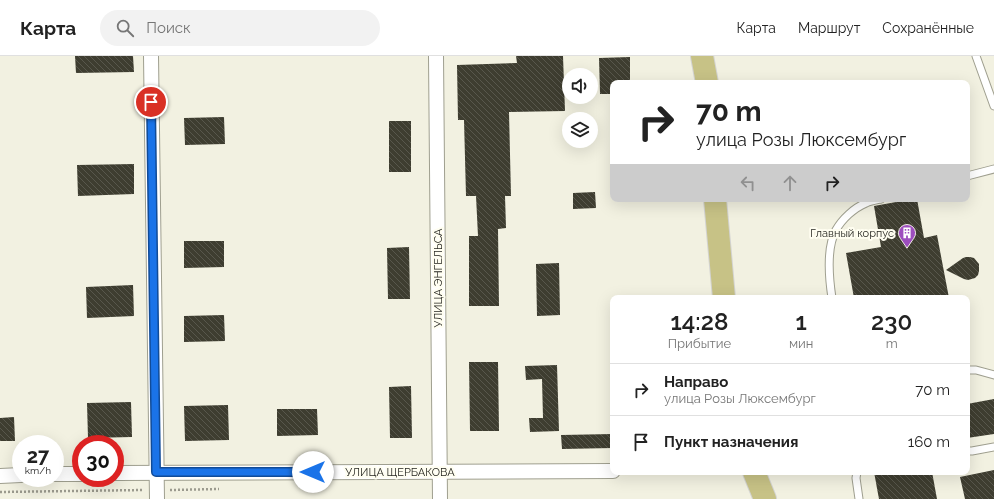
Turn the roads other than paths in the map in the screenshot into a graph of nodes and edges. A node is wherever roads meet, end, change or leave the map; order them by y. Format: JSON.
{"nodes":[{"id":1,"x":151,"y":56,"type":"edge"},
{"id":2,"x":436,"y":56,"type":"edge"},
{"id":3,"x":702,"y":56,"type":"edge"},
{"id":4,"x":976,"y":56,"type":"edge"},
{"id":5,"x":706,"y":80,"type":"edge"},
{"id":6,"x":994,"y":106,"type":"edge"},
{"id":7,"x":994,"y":169,"type":"edge"},
{"id":8,"x":970,"y":175,"type":"edge"},
{"id":9,"x":715,"y":202,"type":"edge"},
{"id":10,"x":870,"y":202,"type":"edge"},
{"id":11,"x":724,"y":295,"type":"edge"},
{"id":12,"x":831,"y":295,"type":"edge"},
{"id":13,"x":970,"y":370,"type":"edge"},
{"id":14,"x":994,"y":375,"type":"edge"},
{"id":15,"x":994,"y":447,"type":"edge"},
{"id":16,"x":970,"y":451,"type":"edge"},
{"id":17,"x":439,"y":471,"type":"junction"},
{"id":18,"x":610,"y":471,"type":"edge"},
{"id":19,"x":156,"y":472,"type":"junction"},
{"id":20,"x":124,"y":473,"type":"edge"},
{"id":21,"x":12,"y":475,"type":"edge"},
{"id":22,"x":755,"y":475,"type":"edge"},
{"id":23,"x":856,"y":475,"type":"edge"},
{"id":24,"x":0,"y":476,"type":"edge"},
{"id":25,"x":157,"y":499,"type":"edge"},
{"id":26,"x":440,"y":499,"type":"edge"},
{"id":27,"x":765,"y":499,"type":"edge"},
{"id":28,"x":859,"y":499,"type":"edge"}],
"edges":[{"from":1,"to":19,"type":"street"},
{"from":2,"to":17,"type":"street","name":"УЛИЦА ЭНГЕЛЬСА"},
{"from":3,"to":5,"type":"main road"},
{"from":4,"to":6,"type":"lane"},
{"from":7,"to":8,"type":"lane"},
{"from":9,"to":11,"type":"main road"},
{"from":10,"to":12,"type":"lane"},
{"from":13,"to":14,"type":"lane"},
{"from":15,"to":16,"type":"lane"},
{"from":17,"to":18,"type":"street","name":"УЛИЦА ЩЕРБАКОВА"},
{"from":17,"to":19,"type":"street","name":"УЛИЦА ЩЕРБАКОВА"},
{"from":17,"to":26,"type":"street","name":"УЛИЦА ЭНГЕЛЬСА"},
{"from":19,"to":20,"type":"street","name":"УЛИЦА ЩЕРБАКОВА"},
{"from":19,"to":25,"type":"street"},
{"from":21,"to":24,"type":"street"},
{"from":22,"to":27,"type":"main road"},
{"from":23,"to":28,"type":"lane"}]}
